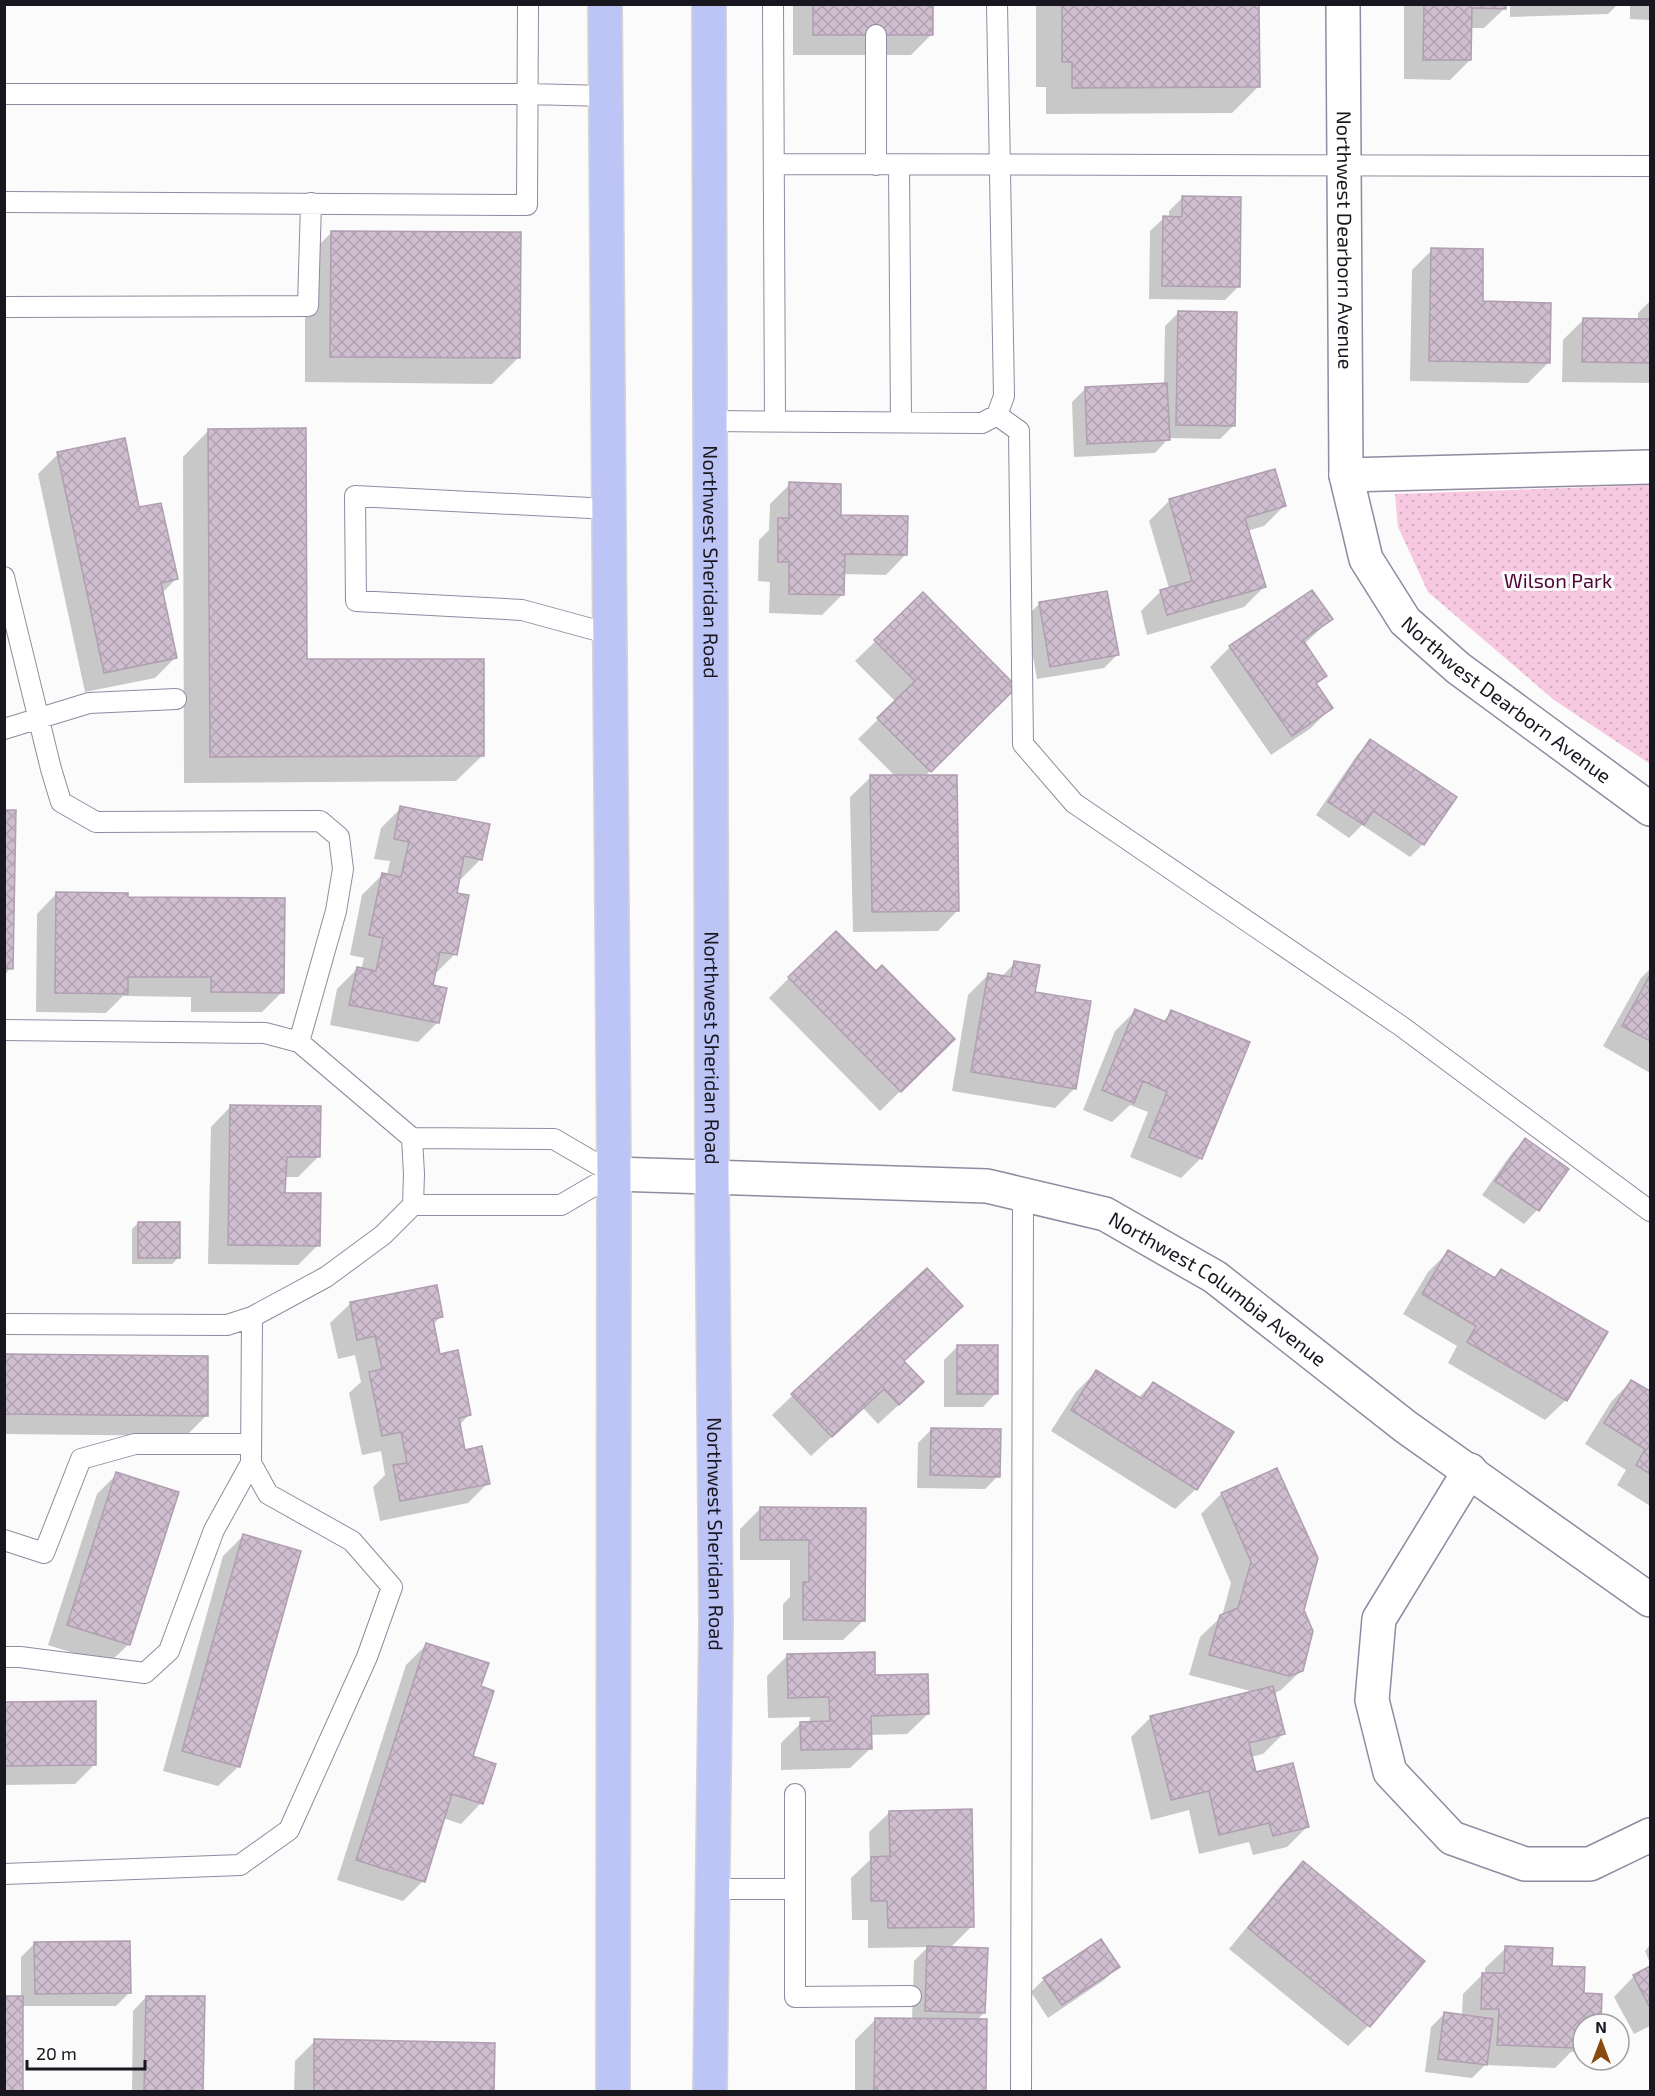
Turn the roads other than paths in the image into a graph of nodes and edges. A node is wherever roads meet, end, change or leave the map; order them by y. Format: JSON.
{"nodes":[{"id":1,"x":528,"y":4,"type":"edge"},
{"id":2,"x":605,"y":4,"type":"edge"},
{"id":3,"x":709,"y":4,"type":"edge"},
{"id":4,"x":773,"y":4,"type":"edge"},
{"id":5,"x":997,"y":4,"type":"edge"},
{"id":6,"x":1343,"y":4,"type":"edge"},
{"id":7,"x":876,"y":35,"type":"dead end"},
{"id":8,"x":4,"y":94,"type":"edge"},
{"id":9,"x":528,"y":94,"type":"junction"},
{"id":10,"x":606,"y":96,"type":"junction"},
{"id":11,"x":774,"y":164,"type":"junction"},
{"id":12,"x":876,"y":165,"type":"junction"},
{"id":13,"x":899,"y":165,"type":"junction"},
{"id":14,"x":1000,"y":165,"type":"junction"},
{"id":15,"x":1344,"y":166,"type":"junction"},
{"id":16,"x":1650,"y":166,"type":"edge"},
{"id":17,"x":4,"y":202,"type":"edge"},
{"id":18,"x":311,"y":203,"type":"junction"},
{"id":19,"x":4,"y":307,"type":"edge"},
{"id":20,"x":997,"y":415,"type":"junction"},
{"id":21,"x":710,"y":422,"type":"junction"},
{"id":22,"x":775,"y":422,"type":"junction"},
{"id":23,"x":902,"y":422,"type":"junction"},
{"id":24,"x":1650,"y":467,"type":"edge"},
{"id":25,"x":1346,"y":475,"type":"junction"},
{"id":26,"x":609,"y":509,"type":"junction"},
{"id":27,"x":4,"y":577,"type":"edge"},
{"id":28,"x":610,"y":634,"type":"junction"},
{"id":29,"x":176,"y":699,"type":"dead end"},
{"id":30,"x":39,"y":717,"type":"junction"},
{"id":31,"x":4,"y":729,"type":"edge"},
{"id":32,"x":1650,"y":809,"type":"edge"},
{"id":33,"x":4,"y":1030,"type":"edge"},
{"id":34,"x":299,"y":1042,"type":"junction"},
{"id":35,"x":412,"y":1138,"type":"junction"},
{"id":36,"x":614,"y":1174,"type":"junction"},
{"id":37,"x":712,"y":1177,"type":"junction"},
{"id":38,"x":1023,"y":1195,"type":"junction"},
{"id":39,"x":413,"y":1205,"type":"junction"},
{"id":40,"x":1650,"y":1211,"type":"edge"},
{"id":41,"x":252,"y":1317,"type":"junction"},
{"id":42,"x":4,"y":1324,"type":"edge"},
{"id":43,"x":251,"y":1454,"type":"junction"},
{"id":44,"x":1470,"y":1470,"type":"junction"},
{"id":45,"x":4,"y":1540,"type":"edge"},
{"id":46,"x":1650,"y":1600,"type":"edge"},
{"id":47,"x":4,"y":1657,"type":"edge"},
{"id":48,"x":795,"y":1794,"type":"dead end"},
{"id":49,"x":1650,"y":1835,"type":"edge"},
{"id":50,"x":4,"y":1874,"type":"edge"},
{"id":51,"x":712,"y":1889,"type":"junction"},
{"id":52,"x":795,"y":1889,"type":"junction"},
{"id":53,"x":911,"y":1996,"type":"dead end"},
{"id":54,"x":613,"y":2091,"type":"edge"},
{"id":55,"x":710,"y":2091,"type":"edge"},
{"id":56,"x":1021,"y":2091,"type":"edge"}],
"edges":[{"from":1,"to":9,"type":"lane"},
{"from":2,"to":10,"type":"main road"},
{"from":3,"to":21,"type":"main road","name":"Northwest Sheridan Road"},
{"from":4,"to":11,"type":"lane"},
{"from":5,"to":14,"type":"lane"},
{"from":6,"to":15,"type":"street","name":"Northwest Dearborn Avenue"},
{"from":7,"to":12,"type":"lane"},
{"from":8,"to":9,"type":"lane"},
{"from":9,"to":10,"type":"lane"},
{"from":9,"to":18,"type":"lane"},
{"from":10,"to":26,"type":"main road"},
{"from":11,"to":12,"type":"lane"},
{"from":11,"to":22,"type":"lane"},
{"from":12,"to":13,"type":"lane"},
{"from":13,"to":14,"type":"lane"},
{"from":13,"to":23,"type":"lane"},
{"from":14,"to":15,"type":"lane"},
{"from":14,"to":20,"type":"lane"},
{"from":15,"to":16,"type":"lane"},
{"from":15,"to":25,"type":"street","name":"Northwest Dearborn Avenue"},
{"from":17,"to":18,"type":"lane"},
{"from":18,"to":19,"type":"lane"},
{"from":20,"to":23,"type":"lane"},
{"from":20,"to":40,"type":"lane"},
{"from":21,"to":22,"type":"lane"},
{"from":21,"to":37,"type":"main road","name":"Northwest Sheridan Road"},
{"from":22,"to":23,"type":"lane"},
{"from":24,"to":25,"type":"street"},
{"from":25,"to":32,"type":"street","name":"Northwest Dearborn Avenue"},
{"from":26,"to":28,"type":"main road"},
{"from":26,"to":28,"type":"lane"},
{"from":27,"to":30,"type":"lane"},
{"from":28,"to":36,"type":"main road"},
{"from":29,"to":30,"type":"lane"},
{"from":30,"to":31,"type":"lane"},
{"from":30,"to":34,"type":"lane"},
{"from":33,"to":34,"type":"lane"},
{"from":34,"to":35,"type":"lane"},
{"from":35,"to":36,"type":"lane"},
{"from":35,"to":39,"type":"lane"},
{"from":36,"to":37,"type":"street","name":"Northwest Columbia Avenue"},
{"from":36,"to":39,"type":"lane"},
{"from":36,"to":54,"type":"main road"},
{"from":37,"to":38,"type":"street","name":"Northwest Columbia Avenue"},
{"from":37,"to":51,"type":"main road","name":"Northwest Sheridan Road"},
{"from":38,"to":44,"type":"street","name":"Northwest Columbia Avenue"},
{"from":38,"to":56,"type":"lane"},
{"from":39,"to":41,"type":"lane"},
{"from":41,"to":42,"type":"lane"},
{"from":41,"to":43,"type":"lane"},
{"from":43,"to":45,"type":"lane"},
{"from":43,"to":47,"type":"lane"},
{"from":43,"to":50,"type":"lane"},
{"from":44,"to":46,"type":"street","name":"Northwest Columbia Avenue"},
{"from":44,"to":49,"type":"street"},
{"from":48,"to":52,"type":"lane"},
{"from":51,"to":52,"type":"lane"},
{"from":51,"to":55,"type":"main road","name":"Northwest Sheridan Road"},
{"from":52,"to":53,"type":"lane"}]}
